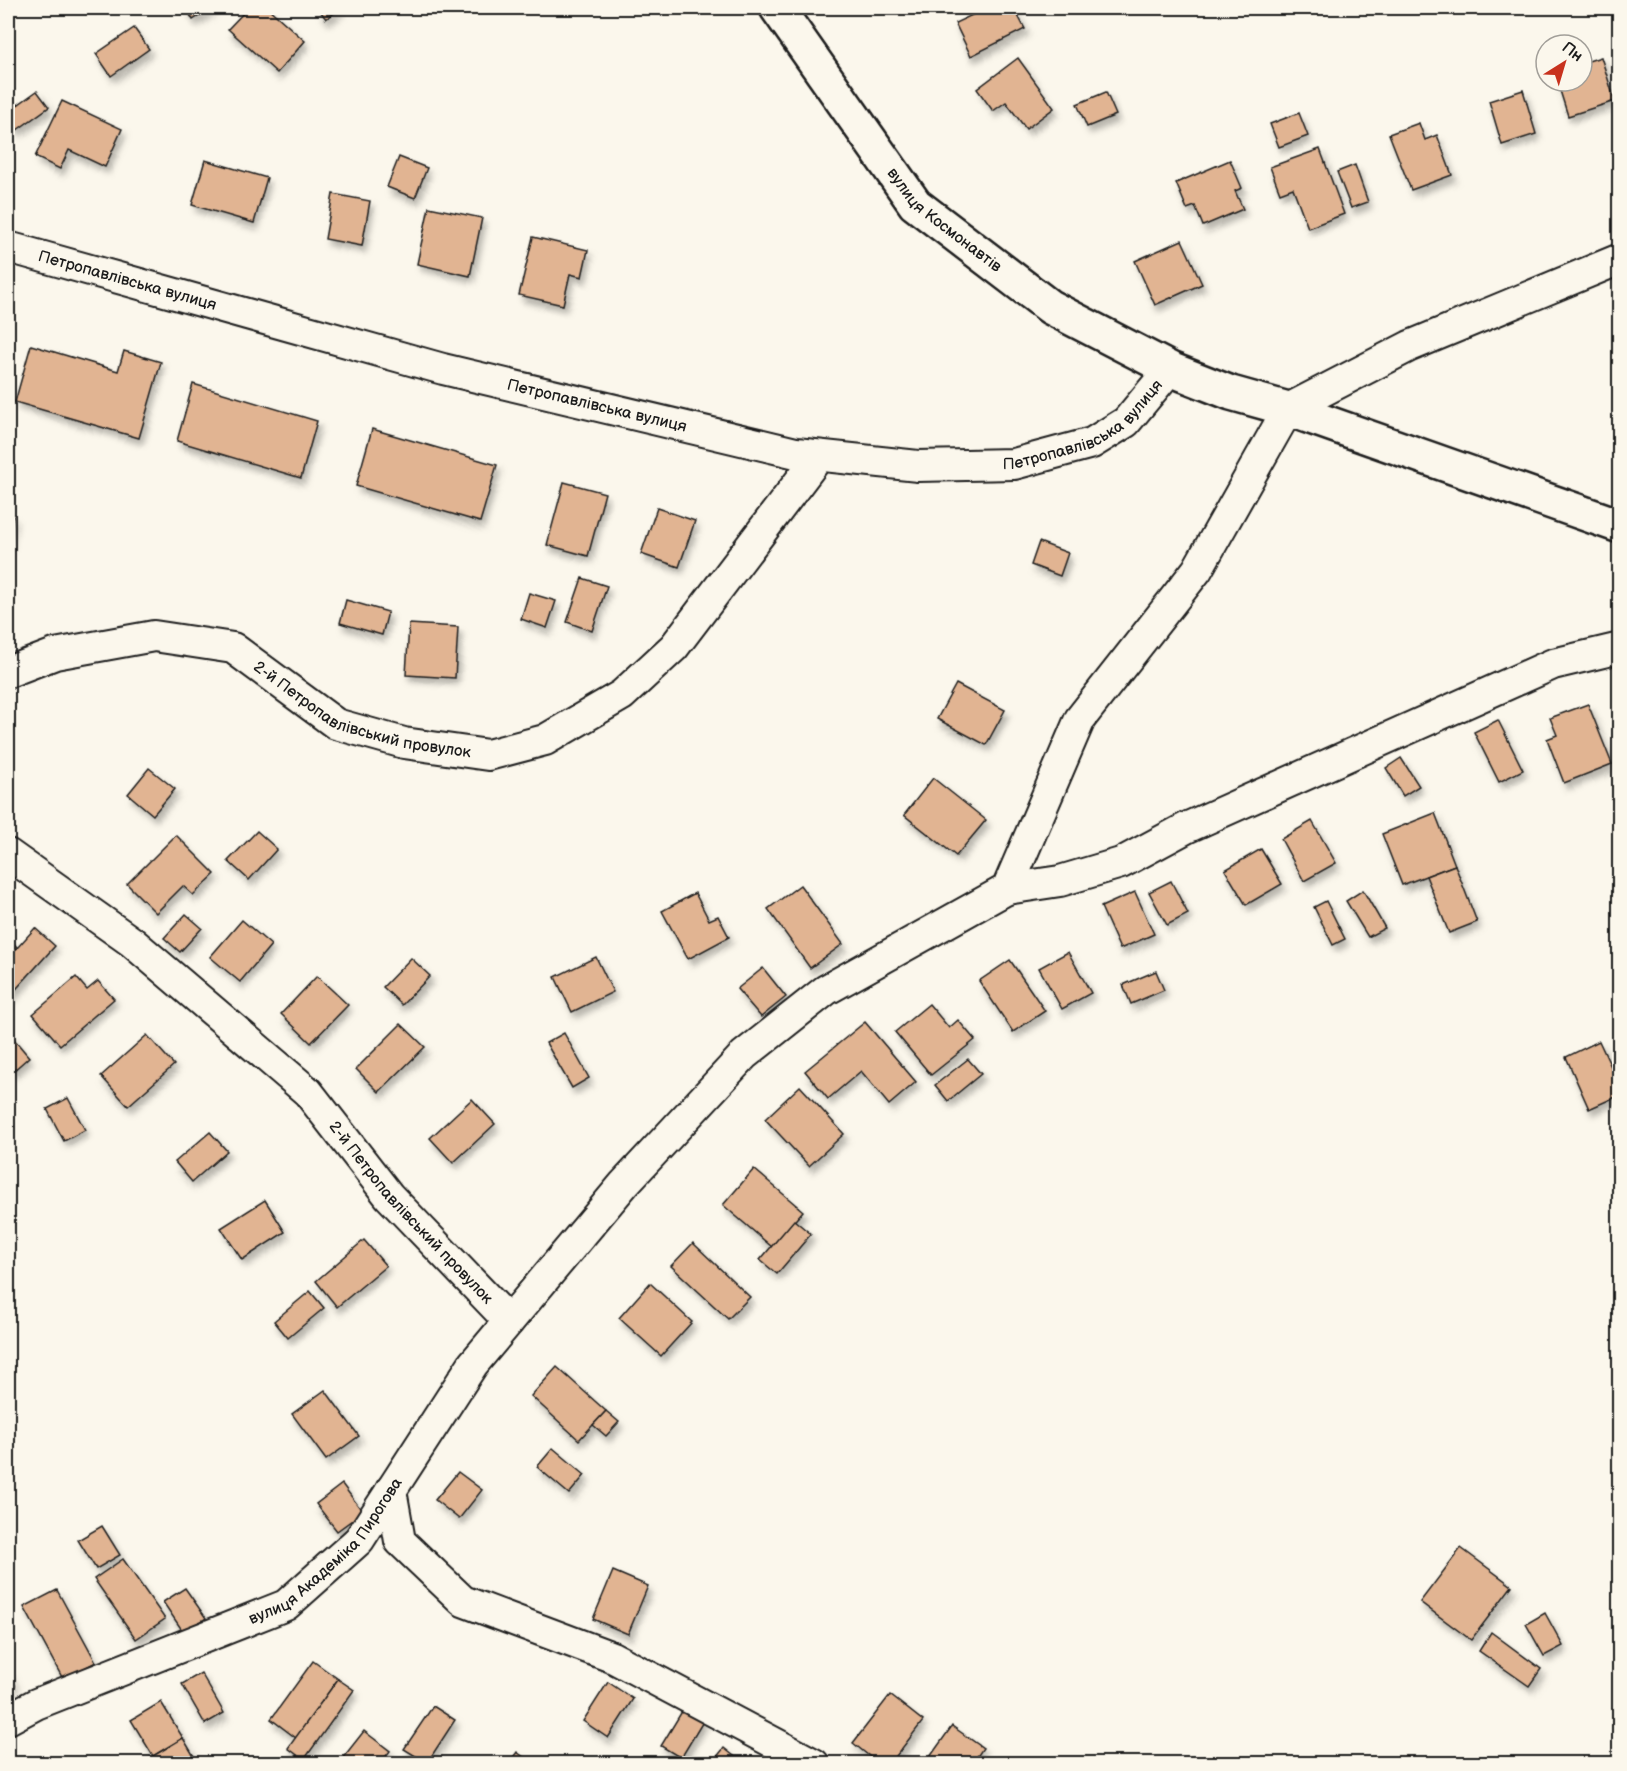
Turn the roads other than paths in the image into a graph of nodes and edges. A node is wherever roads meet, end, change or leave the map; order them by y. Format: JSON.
{"nodes":[{"id":1,"x":777,"y":8,"type":"edge"},
{"id":2,"x":8,"y":247,"type":"edge"},
{"id":3,"x":1620,"y":259,"type":"edge"},
{"id":4,"x":1170,"y":369,"type":"junction"},
{"id":5,"x":1287,"y":408,"type":"junction"},
{"id":6,"x":819,"y":456,"type":"junction"},
{"id":7,"x":1620,"y":526,"type":"edge"},
{"id":8,"x":1620,"y":648,"type":"edge"},
{"id":9,"x":8,"y":672,"type":"edge"},
{"id":10,"x":8,"y":854,"type":"edge"},
{"id":11,"x":1007,"y":889,"type":"junction"},
{"id":12,"x":509,"y":1321,"type":"junction"},
{"id":13,"x":391,"y":1490,"type":"junction"},
{"id":14,"x":8,"y":1719,"type":"edge"},
{"id":15,"x":814,"y":1764,"type":"edge"}],
"edges":[{"from":1,"to":4,"type":"street","name":"вулиця Космонавтів"},
{"from":2,"to":6,"type":"street","name":"Петропавлівська вулиця"},
{"from":3,"to":5,"type":"street"},
{"from":4,"to":5,"type":"street","name":"вулиця Космонавтів"},
{"from":4,"to":6,"type":"street","name":"Петропавлівська вулиця"},
{"from":5,"to":7,"type":"street","name":"вулиця Космонавтів"},
{"from":5,"to":11,"type":"street"},
{"from":6,"to":9,"type":"street","name":"2-й Петропавлівський провулок"},
{"from":8,"to":11,"type":"street"},
{"from":10,"to":12,"type":"street","name":"2-й Петропавлівський провулок"},
{"from":11,"to":12,"type":"street"},
{"from":12,"to":13,"type":"street"},
{"from":13,"to":14,"type":"street","name":"вулиця Академіка Пирогова"},
{"from":13,"to":15,"type":"street","name":"вулиця Академіка Пирогова"}]}
